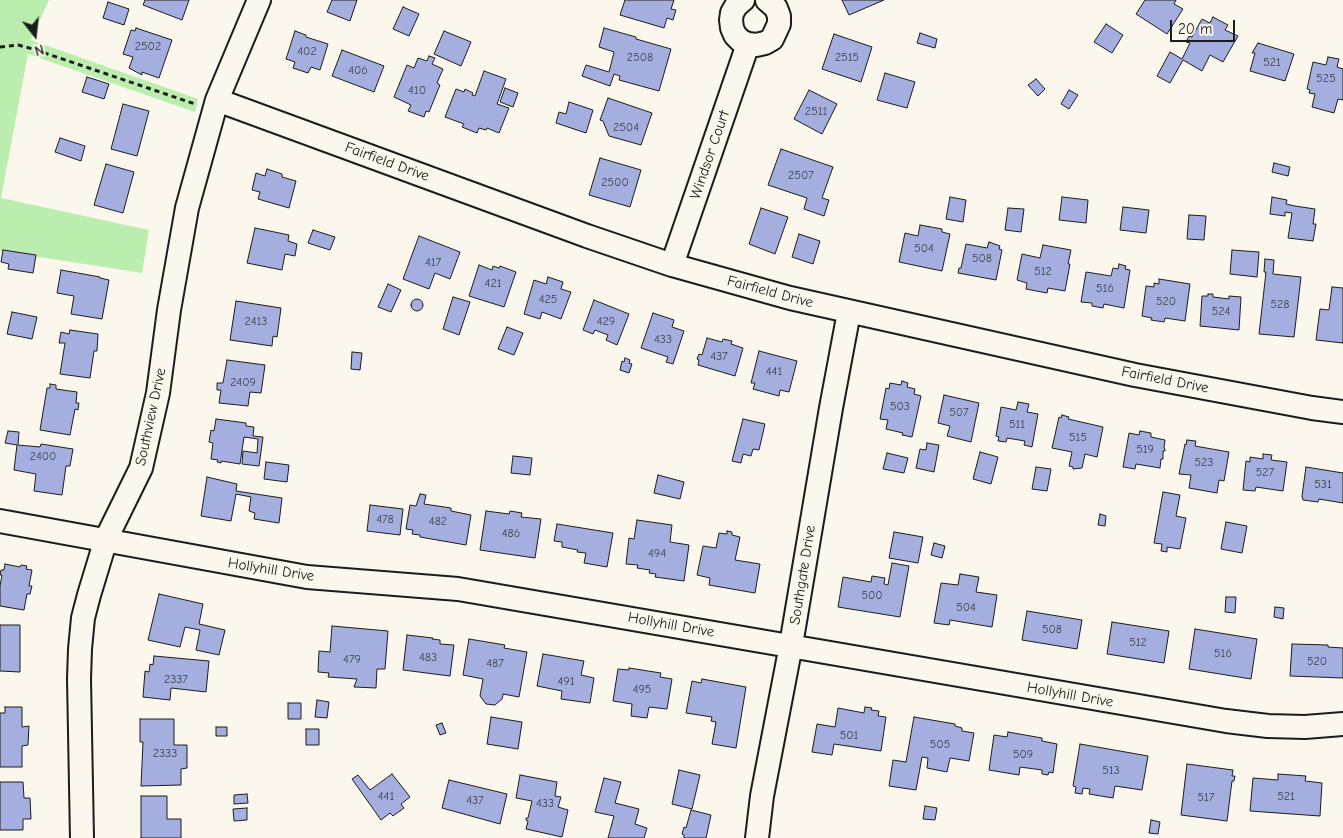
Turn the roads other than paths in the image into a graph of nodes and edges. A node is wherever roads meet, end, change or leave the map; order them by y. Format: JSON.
{"nodes":[{"id":1,"x":259,"y":0,"type":"edge"},
{"id":2,"x":743,"y":0,"type":"edge"},
{"id":3,"x":766,"y":0,"type":"edge"},
{"id":4,"x":748,"y":44,"type":"junction"},
{"id":5,"x":207,"y":102,"type":"junction"},
{"id":6,"x":672,"y":265,"type":"junction"},
{"id":7,"x":849,"y":312,"type":"junction"},
{"id":8,"x":1343,"y":412,"type":"edge"},
{"id":9,"x":0,"y":521,"type":"edge"},
{"id":10,"x":106,"y":539,"type":"junction"},
{"id":11,"x":791,"y":645,"type":"junction"},
{"id":12,"x":1343,"y":724,"type":"edge"},
{"id":13,"x":82,"y":838,"type":"edge"},
{"id":14,"x":757,"y":838,"type":"edge"}],
"edges":[{"from":1,"to":5,"type":"street","name":"Southview Drive"},
{"from":2,"to":4,"type":"street"},
{"from":3,"to":4,"type":"street"},
{"from":4,"to":6,"type":"street","name":"Windsor Court"},
{"from":5,"to":6,"type":"street","name":"Fairfield Drive"},
{"from":5,"to":10,"type":"street","name":"Southview Drive"},
{"from":6,"to":7,"type":"street","name":"Fairfield Drive"},
{"from":7,"to":8,"type":"street","name":"Fairfield Drive"},
{"from":7,"to":11,"type":"street","name":"Southgate Drive"},
{"from":9,"to":10,"type":"street","name":"Hollyhill Drive"},
{"from":10,"to":11,"type":"street","name":"Hollyhill Drive"},
{"from":10,"to":13,"type":"street","name":"Southview Drive"},
{"from":11,"to":12,"type":"street","name":"Hollyhill Drive"},
{"from":11,"to":14,"type":"street","name":"Southgate Drive"}]}
